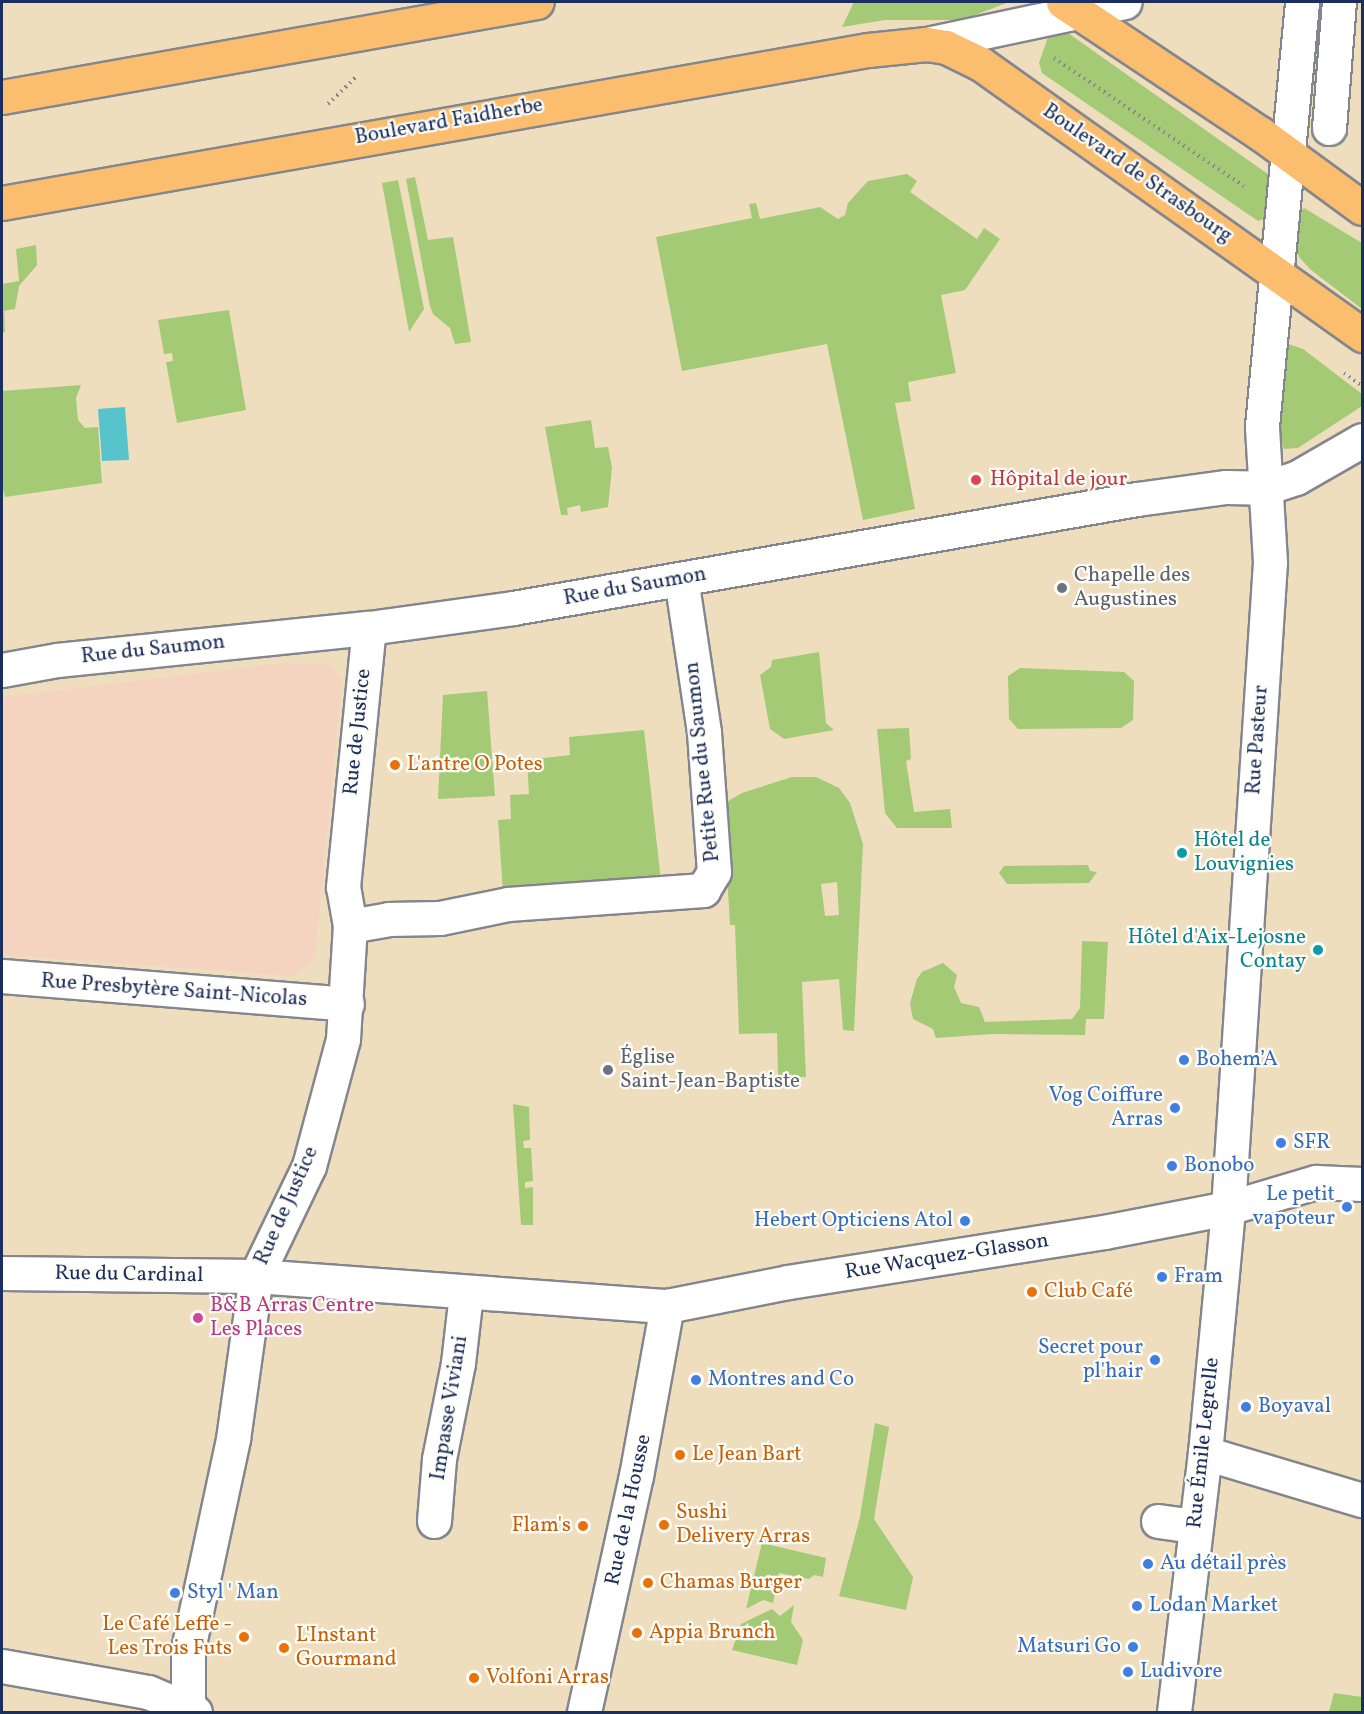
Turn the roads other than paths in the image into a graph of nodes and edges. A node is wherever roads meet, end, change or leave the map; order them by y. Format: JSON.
{"nodes":[{"id":1,"x":537,"y":2,"type":"edge"},
{"id":2,"x":1125,"y":2,"type":"edge"},
{"id":3,"x":1302,"y":2,"type":"edge"},
{"id":4,"x":1339,"y":2,"type":"edge"},
{"id":5,"x":1069,"y":6,"type":"edge"},
{"id":6,"x":912,"y":45,"type":"junction"},
{"id":7,"x":2,"y":97,"type":"edge"},
{"id":8,"x":1329,"y":128,"type":"dead end"},
{"id":9,"x":1287,"y":156,"type":"junction"},
{"id":10,"x":2,"y":203,"type":"edge"},
{"id":11,"x":1362,"y":208,"type":"edge"},
{"id":12,"x":1276,"y":272,"type":"junction"},
{"id":13,"x":1362,"y":335,"type":"edge"},
{"id":14,"x":1362,"y":440,"type":"edge"},
{"id":15,"x":1265,"y":488,"type":"junction"},
{"id":16,"x":681,"y":579,"type":"junction"},
{"id":17,"x":369,"y":628,"type":"junction"},
{"id":18,"x":2,"y":670,"type":"edge"},
{"id":19,"x":350,"y":926,"type":"junction"},
{"id":20,"x":2,"y":976,"type":"edge"},
{"id":21,"x":347,"y":1004,"type":"junction"},
{"id":22,"x":1362,"y":1184,"type":"edge"},
{"id":23,"x":1228,"y":1209,"type":"junction"},
{"id":24,"x":2,"y":1274,"type":"edge"},
{"id":25,"x":256,"y":1276,"type":"junction"},
{"id":26,"x":465,"y":1294,"type":"junction"},
{"id":27,"x":667,"y":1306,"type":"junction"},
{"id":28,"x":1205,"y":1453,"type":"junction"},
{"id":29,"x":1362,"y":1500,"type":"edge"},
{"id":30,"x":434,"y":1521,"type":"dead end"},
{"id":31,"x":1158,"y":1521,"type":"dead end"},
{"id":32,"x":1195,"y":1526,"type":"junction"},
{"id":33,"x":2,"y":1666,"type":"edge"},
{"id":34,"x":191,"y":1712,"type":"edge"},
{"id":35,"x":584,"y":1713,"type":"edge"},
{"id":36,"x":1174,"y":1713,"type":"edge"}],
"edges":[{"from":1,"to":7,"type":"main road"},
{"from":2,"to":5,"type":"street","name":"Boulevard Faidherbe"},
{"from":3,"to":9,"type":"street","name":"Rue Pasteur"},
{"from":4,"to":8,"type":"street"},
{"from":5,"to":6,"type":"street","name":"Boulevard Faidherbe"},
{"from":5,"to":9,"type":"main road"},
{"from":6,"to":10,"type":"main road","name":"Boulevard Faidherbe"},
{"from":6,"to":12,"type":"main road","name":"Boulevard de Strasbourg"},
{"from":9,"to":11,"type":"main road"},
{"from":9,"to":12,"type":"street","name":"Rue Pasteur"},
{"from":12,"to":13,"type":"main road","name":"Boulevard de Strasbourg"},
{"from":12,"to":15,"type":"street","name":"Rue Pasteur"},
{"from":14,"to":15,"type":"street","name":"Rue du Saumon"},
{"from":15,"to":16,"type":"street","name":"Rue du Saumon"},
{"from":15,"to":23,"type":"street","name":"Rue Pasteur"},
{"from":16,"to":17,"type":"street","name":"Rue du Saumon"},
{"from":16,"to":19,"type":"street","name":"Petite Rue du Saumon"},
{"from":17,"to":18,"type":"street","name":"Rue du Saumon"},
{"from":17,"to":19,"type":"street","name":"Rue de Justice"},
{"from":19,"to":21,"type":"street","name":"Rue de Justice"},
{"from":20,"to":21,"type":"street","name":"Rue Presbytère Saint-Nicolas"},
{"from":21,"to":25,"type":"street","name":"Rue de Justice"},
{"from":22,"to":23,"type":"street","name":"Rue Wacquez-Glasson"},
{"from":23,"to":27,"type":"street","name":"Rue Wacquez-Glasson"},
{"from":23,"to":28,"type":"street","name":"Rue Émile Legrelle"},
{"from":24,"to":25,"type":"street","name":"Rue du Cardinal"},
{"from":25,"to":26,"type":"street","name":"Rue du Cardinal"},
{"from":25,"to":34,"type":"street","name":"Rue de Justice"},
{"from":26,"to":27,"type":"street","name":"Rue Wacquez-Glasson"},
{"from":26,"to":30,"type":"street","name":"Impasse Viviani"},
{"from":27,"to":35,"type":"street","name":"Rue de la Housse"},
{"from":28,"to":29,"type":"street"},
{"from":28,"to":32,"type":"street","name":"Rue Émile Legrelle"},
{"from":31,"to":32,"type":"street"},
{"from":32,"to":36,"type":"street","name":"Rue Émile Legrelle"},
{"from":33,"to":34,"type":"street"}]}
